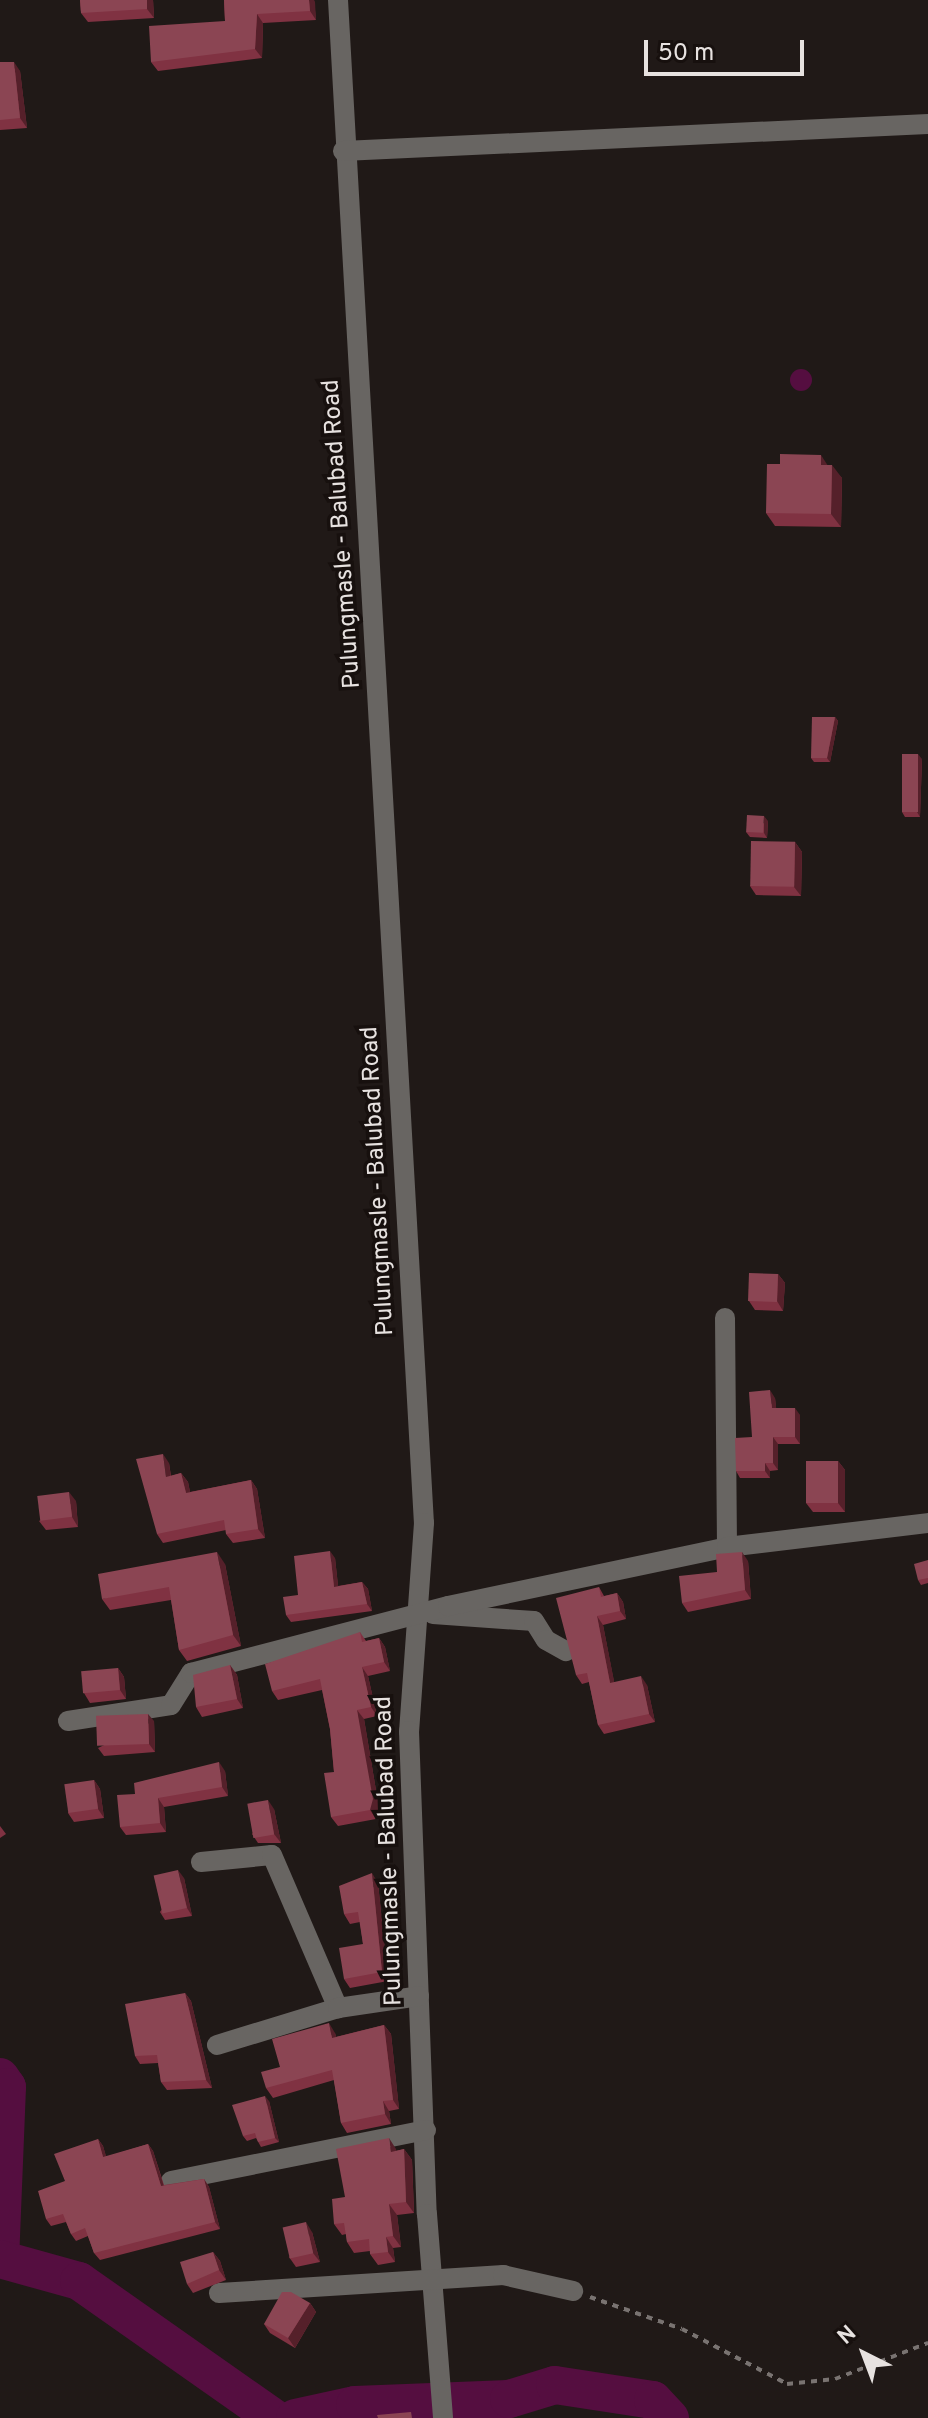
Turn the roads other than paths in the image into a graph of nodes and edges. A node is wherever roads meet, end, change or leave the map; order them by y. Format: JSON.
{"nodes":[{"id":1,"x":338,"y":0,"type":"edge"},
{"id":2,"x":928,"y":124,"type":"edge"},
{"id":3,"x":343,"y":151,"type":"junction"},
{"id":4,"x":725,"y":1318,"type":"dead end"},
{"id":5,"x":928,"y":1523,"type":"edge"},
{"id":6,"x":727,"y":1547,"type":"junction"},
{"id":7,"x":423,"y":1615,"type":"junction"},
{"id":8,"x":566,"y":1651,"type":"edge"},
{"id":9,"x":68,"y":1721,"type":"dead end"},
{"id":10,"x":201,"y":1862,"type":"dead end"},
{"id":11,"x":419,"y":1996,"type":"junction"},
{"id":12,"x":338,"y":2008,"type":"junction"},
{"id":13,"x":217,"y":2045,"type":"dead end"},
{"id":14,"x":426,"y":2130,"type":"junction"},
{"id":15,"x":171,"y":2181,"type":"edge"},
{"id":16,"x":431,"y":2278,"type":"junction"},
{"id":17,"x":573,"y":2291,"type":"road end"},
{"id":18,"x":219,"y":2293,"type":"dead end"},
{"id":19,"x":443,"y":2416,"type":"edge"}],
"edges":[{"from":1,"to":3,"type":"street","name":"Pulungmasle - Balubad Road"},
{"from":2,"to":3,"type":"street"},
{"from":3,"to":7,"type":"street","name":"Pulungmasle - Balubad Road"},
{"from":4,"to":6,"type":"street"},
{"from":5,"to":6,"type":"street"},
{"from":6,"to":7,"type":"street"},
{"from":7,"to":8,"type":"street"},
{"from":7,"to":9,"type":"street"},
{"from":7,"to":11,"type":"street","name":"Pulungmasle - Balubad Road"},
{"from":10,"to":12,"type":"street"},
{"from":11,"to":12,"type":"street"},
{"from":11,"to":14,"type":"street","name":"Pulungmasle - Balubad Road"},
{"from":12,"to":13,"type":"street"},
{"from":14,"to":15,"type":"street"},
{"from":14,"to":16,"type":"street","name":"Pulungmasle - Balubad Road"},
{"from":16,"to":17,"type":"street"},
{"from":16,"to":18,"type":"street"},
{"from":16,"to":19,"type":"street","name":"Pulungmasle - Balubad Road"}]}
